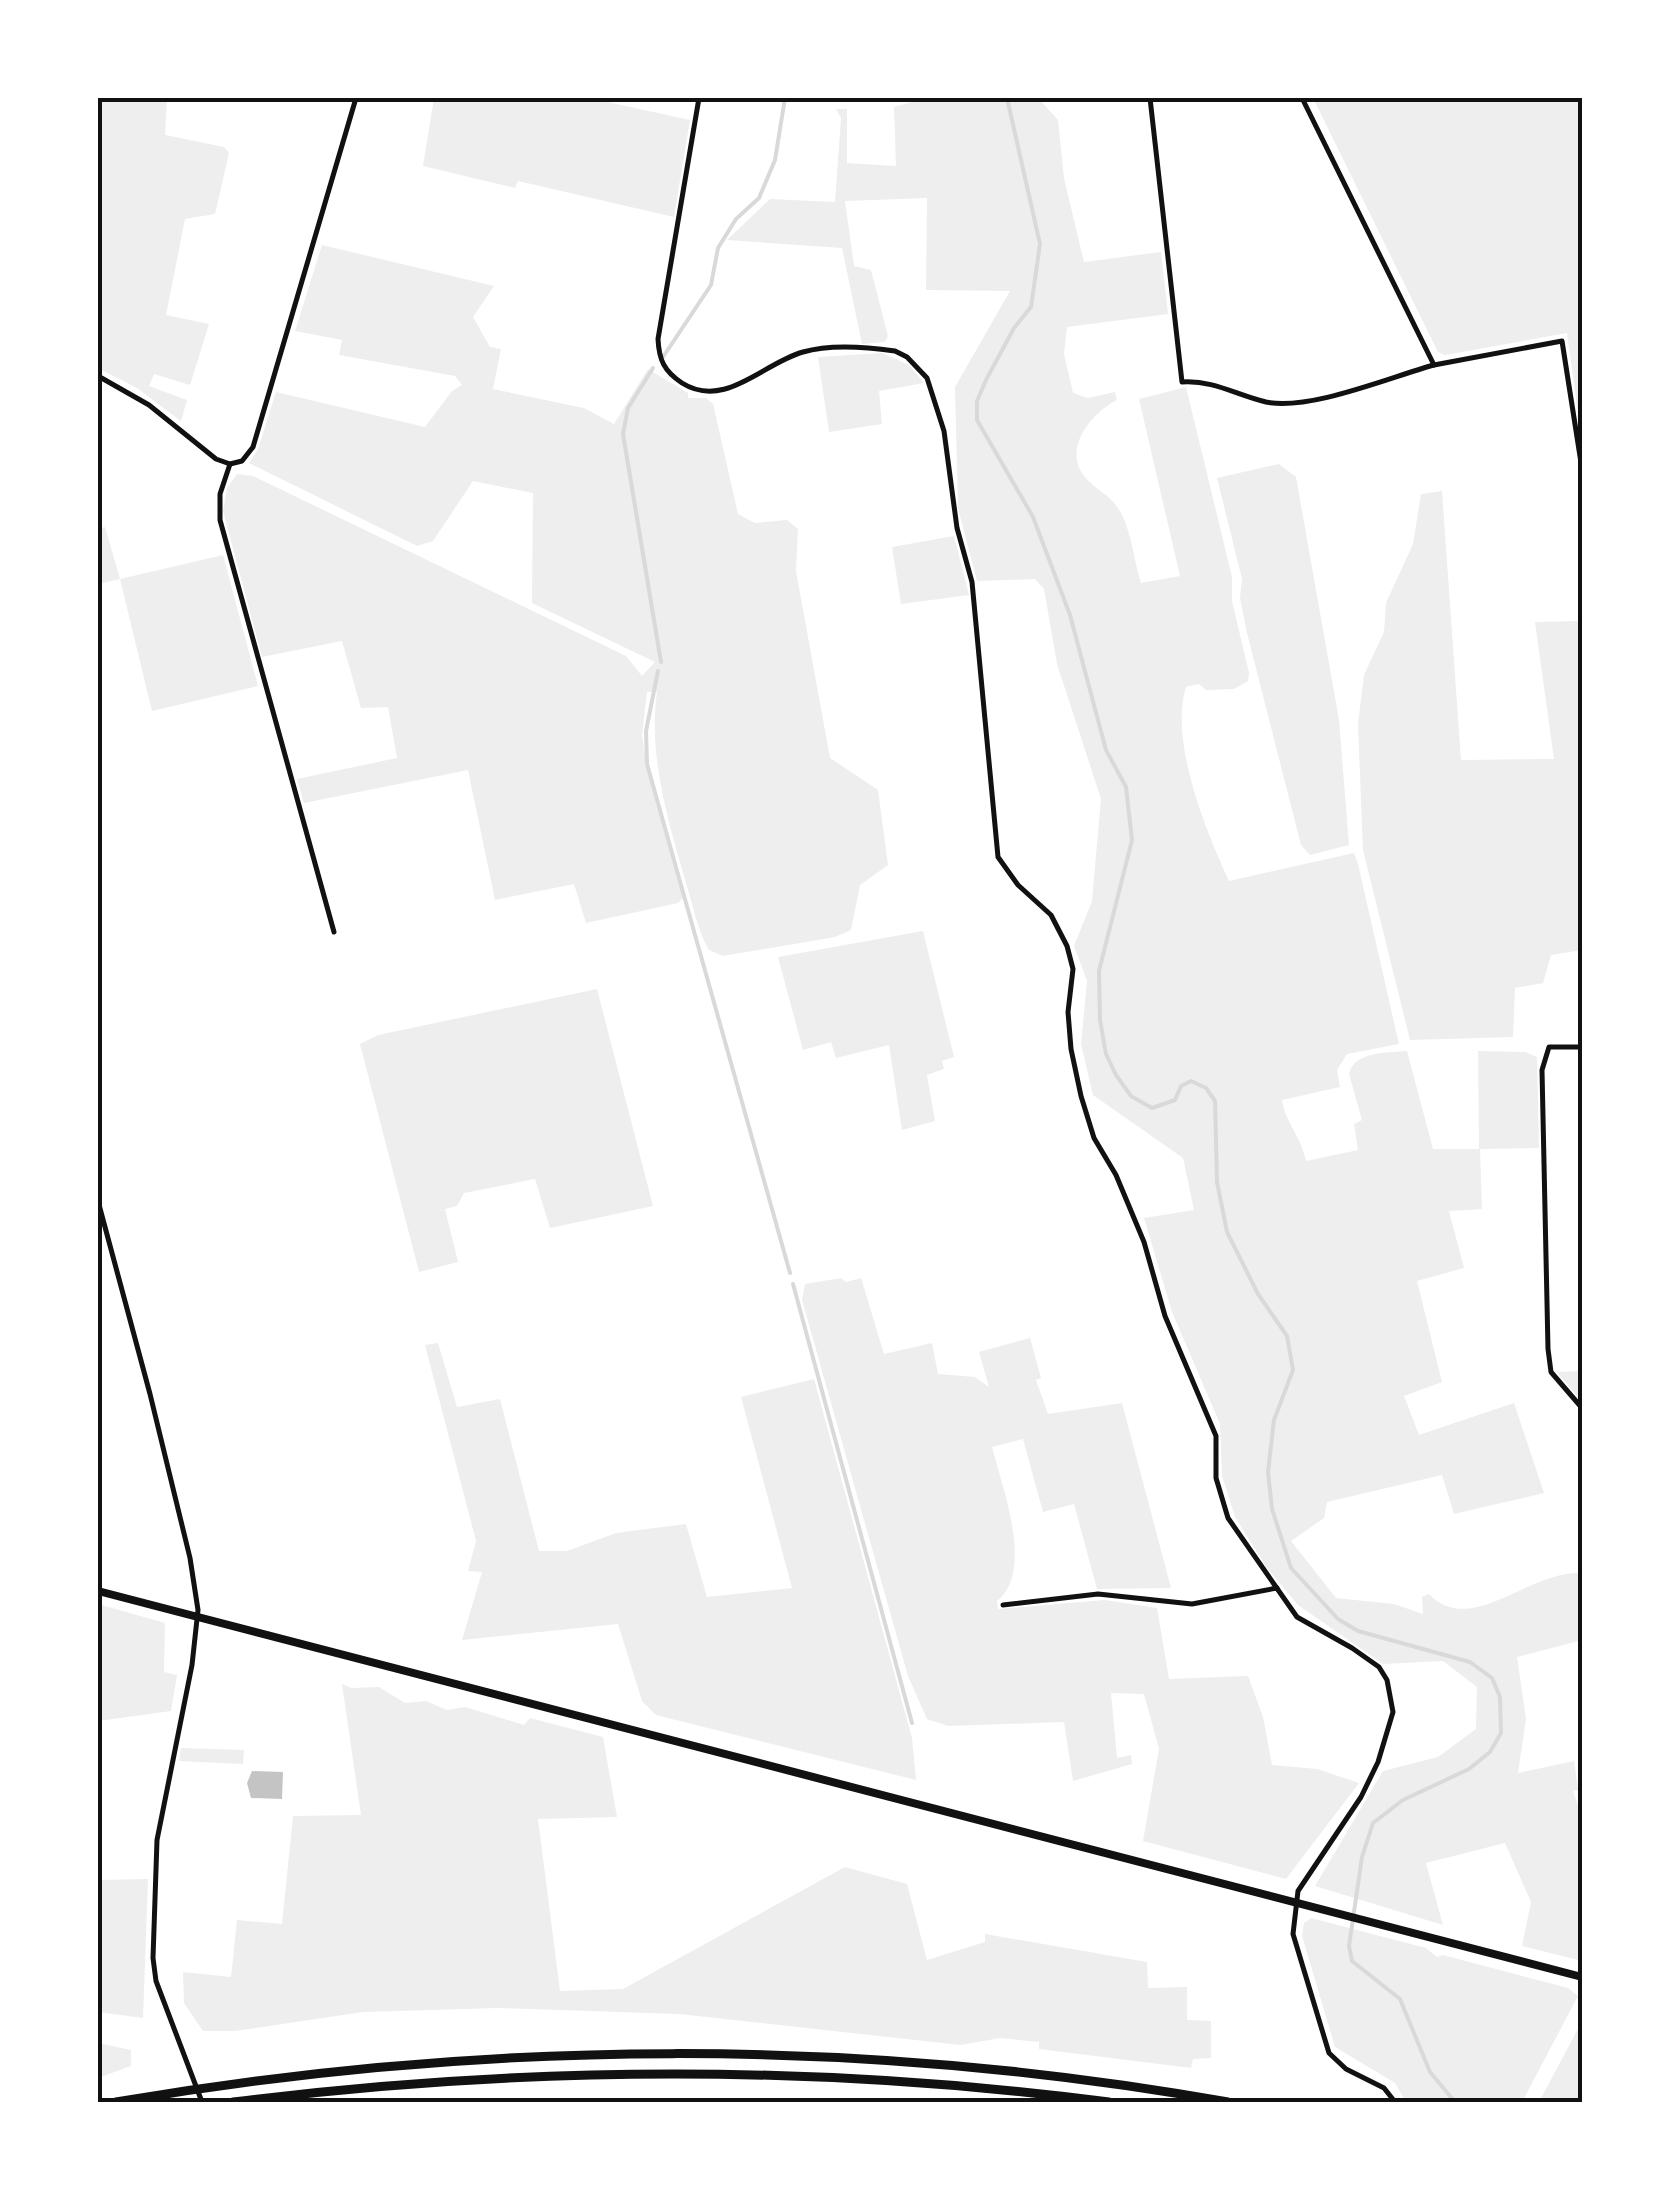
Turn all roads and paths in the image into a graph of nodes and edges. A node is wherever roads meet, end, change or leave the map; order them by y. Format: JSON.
{"nodes":[{"id":1,"x":356,"y":98,"type":"edge"},
{"id":2,"x":699,"y":98,"type":"edge"},
{"id":3,"x":1150,"y":98,"type":"edge"},
{"id":4,"x":1302,"y":98,"type":"edge"},
{"id":5,"x":1434,"y":365,"type":"junction"},
{"id":6,"x":98,"y":376,"type":"edge"},
{"id":7,"x":230,"y":464,"type":"junction"},
{"id":8,"x":1582,"y":469,"type":"edge"},
{"id":9,"x":334,"y":932,"type":"dead end"},
{"id":10,"x":1582,"y":1047,"type":"edge"},
{"id":11,"x":98,"y":1201,"type":"edge"},
{"id":12,"x":1582,"y":1408,"type":"edge"},
{"id":13,"x":1277,"y":1588,"type":"junction"},
{"id":14,"x":98,"y":1591,"type":"edge"},
{"id":15,"x":1003,"y":1605,"type":"dead end"},
{"id":16,"x":198,"y":1619,"type":"junction"},
{"id":17,"x":1582,"y":1772,"type":"edge"},
{"id":18,"x":1582,"y":1789,"type":"edge"},
{"id":19,"x":1295,"y":1901,"type":"junction"},
{"id":20,"x":1582,"y":1977,"type":"edge"},
{"id":21,"x":116,"y":2102,"type":"edge"},
{"id":22,"x":202,"y":2102,"type":"edge"},
{"id":23,"x":232,"y":2102,"type":"edge"},
{"id":24,"x":1109,"y":2102,"type":"edge"},
{"id":25,"x":1228,"y":2102,"type":"edge"},
{"id":26,"x":1395,"y":2102,"type":"edge"}],
"edges":[{"from":1,"to":7,"type":"street"},
{"from":2,"to":13,"type":"street"},
{"from":3,"to":5,"type":"street"},
{"from":4,"to":5,"type":"street"},
{"from":5,"to":8,"type":"street"},
{"from":6,"to":7,"type":"street"},
{"from":7,"to":9,"type":"street"},
{"from":10,"to":12,"type":"street"},
{"from":11,"to":16,"type":"street"},
{"from":13,"to":15,"type":"street"},
{"from":13,"to":19,"type":"street"},
{"from":14,"to":16,"type":"main road"},
{"from":16,"to":19,"type":"main road"},
{"from":16,"to":22,"type":"street"},
{"from":17,"to":18,"type":"street"},
{"from":19,"to":20,"type":"main road"},
{"from":19,"to":26,"type":"street"},
{"from":21,"to":25,"type":"highway"},
{"from":23,"to":24,"type":"highway"}]}
